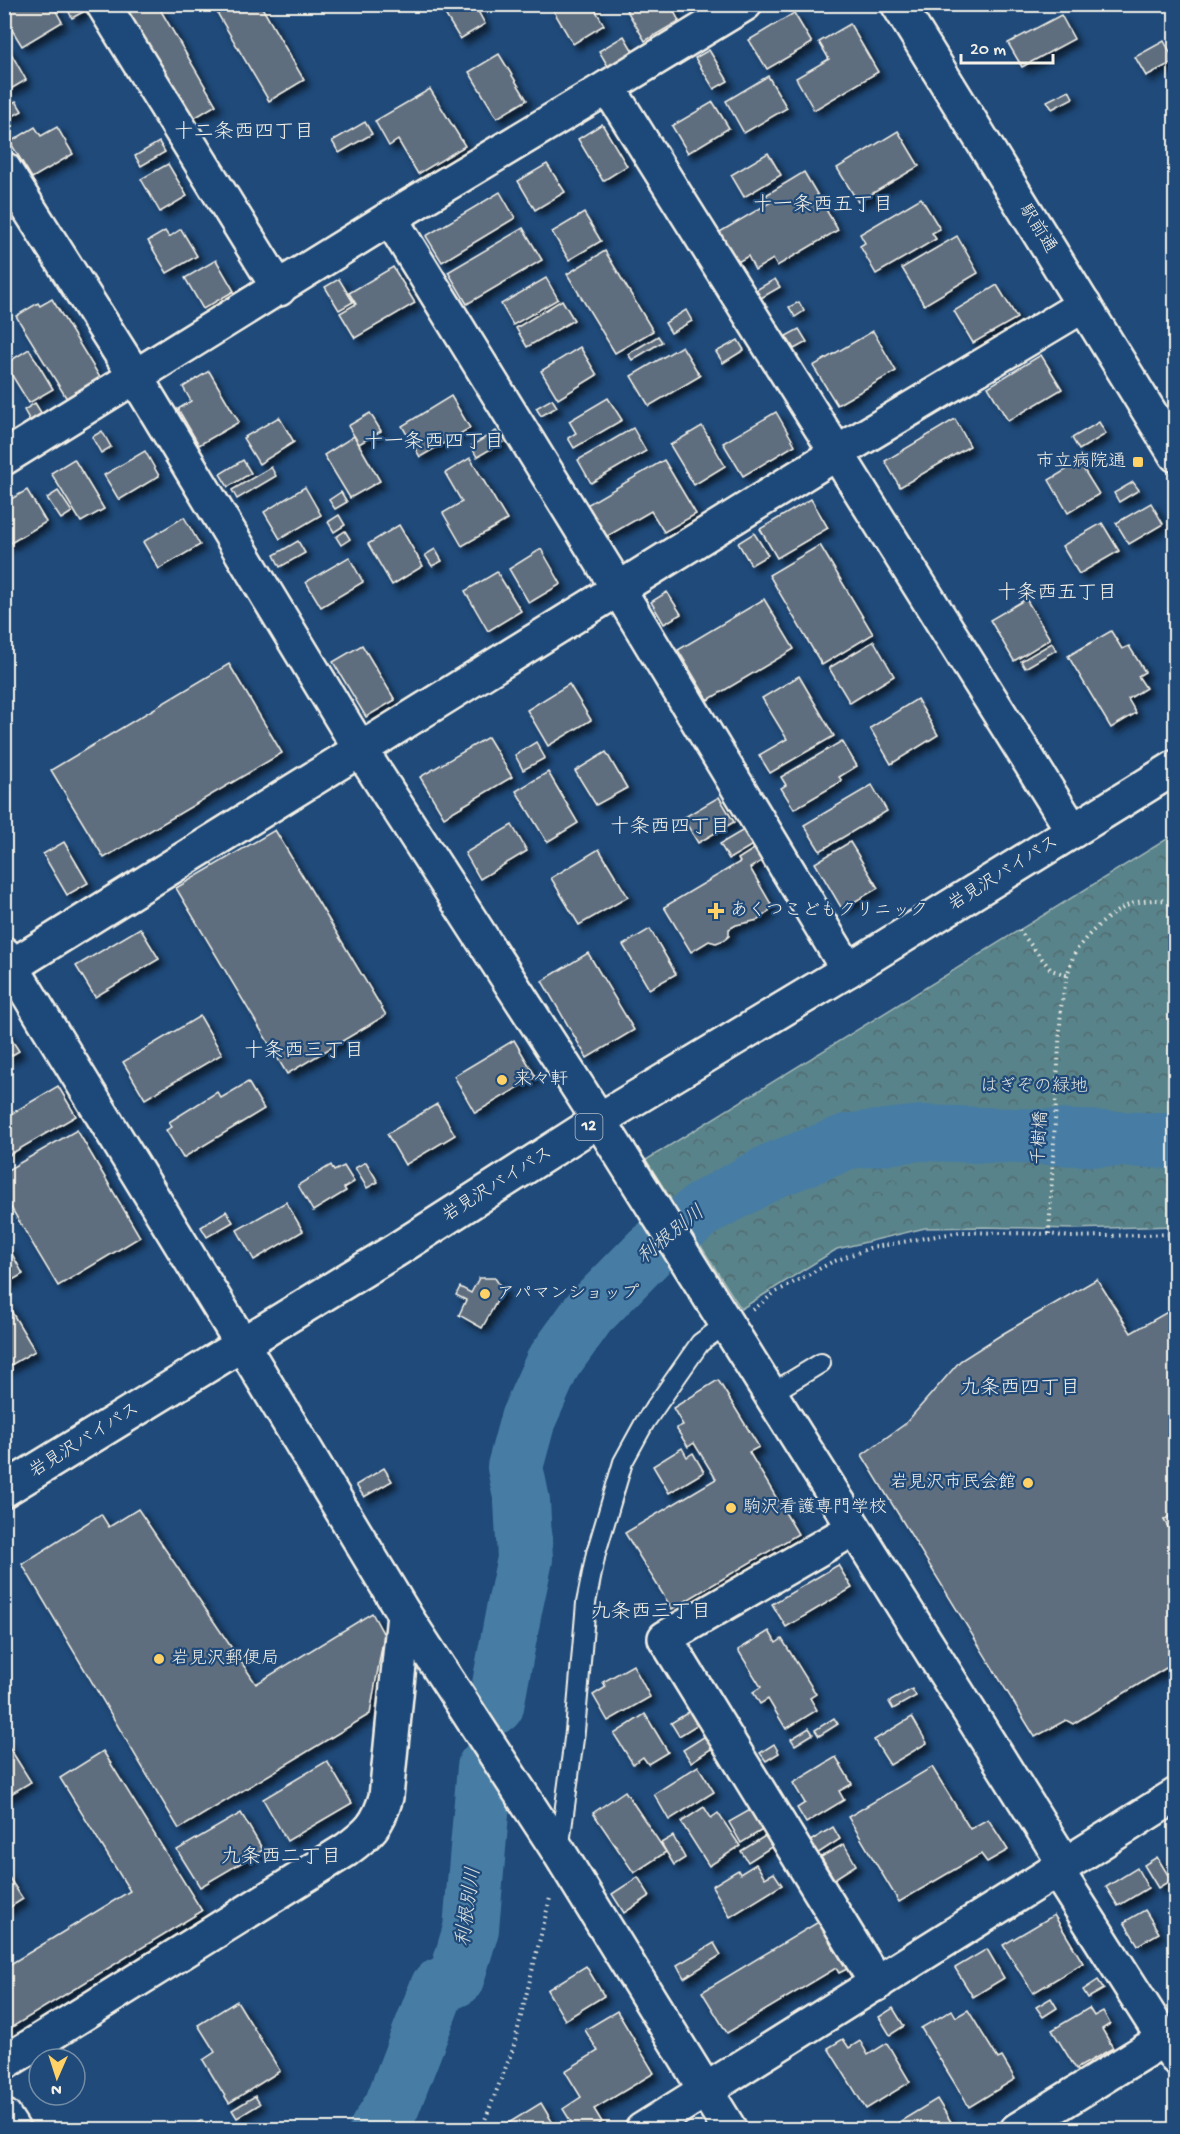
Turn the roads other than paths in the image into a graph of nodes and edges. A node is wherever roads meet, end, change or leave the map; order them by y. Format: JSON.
{"nodes":[{"id":1,"x":103,"y":4,"type":"edge"},
{"id":2,"x":744,"y":4,"type":"edge"},
{"id":3,"x":898,"y":4,"type":"edge"},
{"id":4,"x":608,"y":87,"type":"junction"},
{"id":5,"x":4,"y":169,"type":"edge"},
{"id":6,"x":390,"y":218,"type":"junction"},
{"id":7,"x":279,"y":289,"type":"junction"},
{"id":8,"x":1084,"y":305,"type":"junction"},
{"id":9,"x":135,"y":376,"type":"junction"},
{"id":10,"x":837,"y":453,"type":"junction"},
{"id":11,"x":1176,"y":455,"type":"edge"},
{"id":12,"x":4,"y":458,"type":"edge"},
{"id":13,"x":619,"y":590,"type":"junction"},
{"id":14,"x":360,"y":748,"type":"junction"},
{"id":15,"x":1176,"y":767,"type":"edge"},
{"id":16,"x":1072,"y":831,"type":"junction"},
{"id":17,"x":7,"y":964,"type":"edge"},
{"id":18,"x":848,"y":970,"type":"junction"},
{"id":19,"x":599,"y":1120,"type":"junction"},
{"id":20,"x":725,"y":1322,"type":"junction"},
{"id":21,"x":242,"y":1344,"type":"junction"},
{"id":22,"x":821,"y":1363,"type":"dead end"},
{"id":23,"x":770,"y":1394,"type":"junction"},
{"id":24,"x":6,"y":1486,"type":"edge"},
{"id":25,"x":853,"y":1529,"type":"junction"},
{"id":26,"x":404,"y":1614,"type":"junction"},
{"id":27,"x":1176,"y":1795,"type":"edge"},
{"id":28,"x":559,"y":1852,"type":"junction"},
{"id":29,"x":1060,"y":1866,"type":"junction"},
{"id":30,"x":877,"y":1984,"type":"junction"},
{"id":31,"x":1170,"y":2049,"type":"edge"},
{"id":32,"x":4,"y":2063,"type":"edge"},
{"id":33,"x":706,"y":2091,"type":"junction"},
{"id":34,"x":4,"y":2116,"type":"edge"},
{"id":35,"x":13,"y":2130,"type":"edge"},
{"id":36,"x":642,"y":2130,"type":"edge"},
{"id":37,"x":730,"y":2130,"type":"edge"},
{"id":38,"x":1017,"y":2130,"type":"edge"}],
"edges":[{"from":1,"to":7,"type":"main road"},
{"from":2,"to":4,"type":"main road"},
{"from":3,"to":8,"type":"main road","name":"駅前通"},
{"from":4,"to":6,"type":"main road"},
{"from":4,"to":10,"type":"main road"},
{"from":5,"to":9,"type":"main road"},
{"from":6,"to":7,"type":"main road"},
{"from":6,"to":13,"type":"main road"},
{"from":7,"to":9,"type":"main road"},
{"from":8,"to":10,"type":"main road"},
{"from":8,"to":11,"type":"main road","name":"駅前通"},
{"from":9,"to":12,"type":"main road"},
{"from":9,"to":14,"type":"main road"},
{"from":10,"to":13,"type":"main road"},
{"from":10,"to":16,"type":"main road"},
{"from":13,"to":14,"type":"main road"},
{"from":13,"to":18,"type":"main road"},
{"from":14,"to":17,"type":"main road"},
{"from":14,"to":19,"type":"main road"},
{"from":15,"to":16,"type":"main road","name":"岩見沢バイパス","number":"12"},
{"from":16,"to":18,"type":"main road","name":"岩見沢バイパス","number":"12"},
{"from":17,"to":21,"type":"main road"},
{"from":18,"to":19,"type":"main road","name":"岩見沢バイパス","number":"12"},
{"from":19,"to":20,"type":"main road"},
{"from":19,"to":21,"type":"main road","name":"岩見沢バイパス","number":"12"},
{"from":20,"to":23,"type":"main road"},
{"from":20,"to":28,"type":"lane"},
{"from":21,"to":24,"type":"main road","name":"岩見沢バイパス","number":"12"},
{"from":21,"to":26,"type":"main road"},
{"from":22,"to":23,"type":"lane"},
{"from":23,"to":25,"type":"main road"},
{"from":25,"to":29,"type":"main road"},
{"from":25,"to":30,"type":"main road"},
{"from":26,"to":28,"type":"main road"},
{"from":26,"to":32,"type":"main road"},
{"from":27,"to":29,"type":"main road"},
{"from":28,"to":33,"type":"main road"},
{"from":29,"to":30,"type":"main road"},
{"from":29,"to":31,"type":"main road"},
{"from":30,"to":33,"type":"main road"},
{"from":31,"to":38,"type":"main road"},
{"from":33,"to":36,"type":"main road"},
{"from":33,"to":37,"type":"main road"},
{"from":34,"to":35,"type":"main road"}]}
